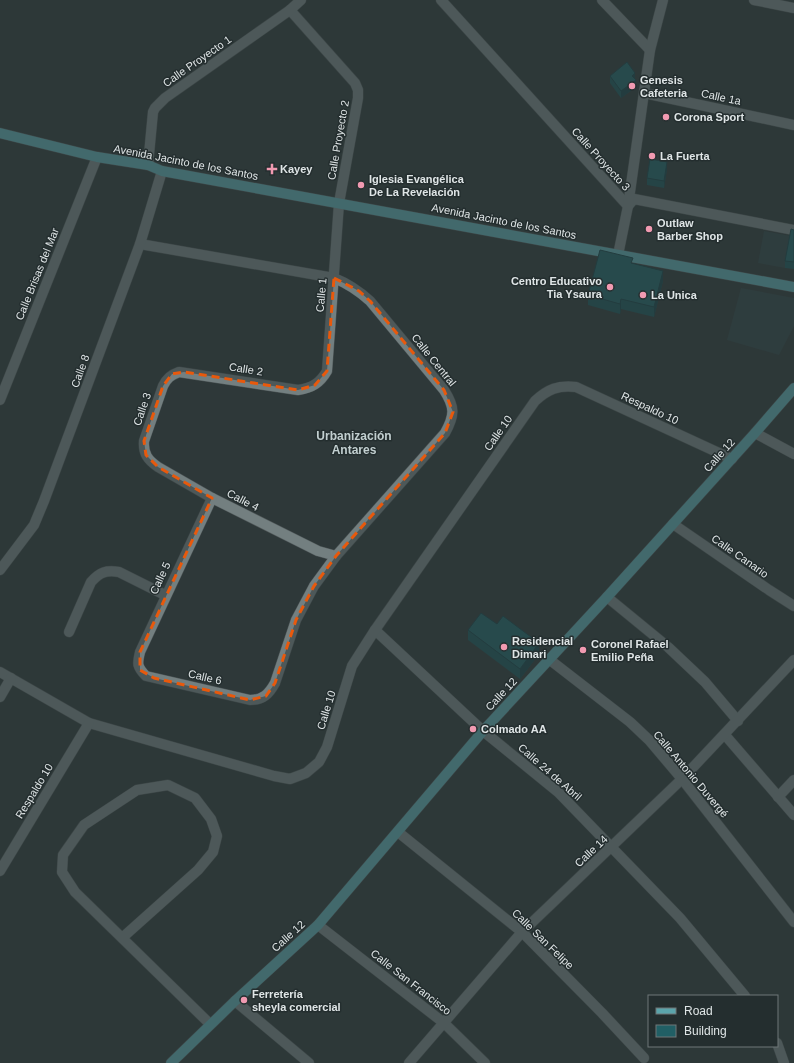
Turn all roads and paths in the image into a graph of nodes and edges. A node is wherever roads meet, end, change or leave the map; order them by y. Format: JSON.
{"nodes":[{"id":1,"x":301,"y":0,"type":"edge"},
{"id":2,"x":441,"y":0,"type":"edge"},
{"id":3,"x":602,"y":0,"type":"edge"},
{"id":4,"x":663,"y":0,"type":"edge"},
{"id":5,"x":759,"y":0,"type":"edge"},
{"id":6,"x":794,"y":8,"type":"edge"},
{"id":7,"x":290,"y":10,"type":"junction"},
{"id":8,"x":650,"y":50,"type":"junction"},
{"id":9,"x":644,"y":93,"type":"junction"},
{"id":10,"x":794,"y":125,"type":"edge"},
{"id":11,"x":0,"y":133,"type":"edge"},
{"id":12,"x":97,"y":157,"type":"junction"},
{"id":13,"x":148,"y":166,"type":"junction"},
{"id":14,"x":162,"y":171,"type":"junction"},
{"id":15,"x":339,"y":203,"type":"junction"},
{"id":16,"x":628,"y":206,"type":"junction"},
{"id":17,"x":794,"y":230,"type":"edge"},
{"id":18,"x":140,"y":244,"type":"junction"},
{"id":19,"x":618,"y":255,"type":"junction"},
{"id":20,"x":334,"y":278,"type":"junction"},
{"id":21,"x":794,"y":287,"type":"edge"},
{"id":22,"x":172,"y":374,"type":"joint"},
{"id":23,"x":315,"y":385,"type":"joint"},
{"id":24,"x":556,"y":388,"type":"joint"},
{"id":25,"x":794,"y":388,"type":"edge"},
{"id":26,"x":0,"y":400,"type":"edge"},
{"id":27,"x":755,"y":433,"type":"junction"},
{"id":28,"x":794,"y":454,"type":"edge"},
{"id":29,"x":146,"y":455,"type":"joint"},
{"id":30,"x":732,"y":459,"type":"junction"},
{"id":31,"x":212,"y":498,"type":"junction"},
{"id":32,"x":673,"y":524,"type":"junction"},
{"id":33,"x":336,"y":556,"type":"junction"},
{"id":34,"x":0,"y":570,"type":"edge"},
{"id":35,"x":165,"y":595,"type":"junction"},
{"id":36,"x":608,"y":597,"type":"junction"},
{"id":37,"x":794,"y":606,"type":"edge"},
{"id":38,"x":375,"y":630,"type":"junction"},
{"id":39,"x":69,"y":632,"type":"dead end"},
{"id":40,"x":550,"y":660,"type":"junction"},
{"id":41,"x":794,"y":660,"type":"edge"},
{"id":42,"x":140,"y":670,"type":"joint"},
{"id":43,"x":0,"y":672,"type":"edge"},
{"id":44,"x":11,"y":678,"type":"junction"},
{"id":45,"x":0,"y":696,"type":"edge"},
{"id":46,"x":266,"y":696,"type":"joint"},
{"id":47,"x":738,"y":721,"type":"junction"},
{"id":48,"x":89,"y":723,"type":"junction"},
{"id":49,"x":483,"y":731,"type":"junction"},
{"id":50,"x":725,"y":735,"type":"junction"},
{"id":51,"x":682,"y":779,"type":"junction"},
{"id":52,"x":794,"y":780,"type":"edge"},
{"id":53,"x":778,"y":797,"type":"junction"},
{"id":54,"x":794,"y":816,"type":"edge"},
{"id":55,"x":398,"y":832,"type":"junction"},
{"id":56,"x":612,"y":848,"type":"junction"},
{"id":57,"x":0,"y":871,"type":"edge"},
{"id":58,"x":794,"y":922,"type":"edge"},
{"id":59,"x":318,"y":925,"type":"junction"},
{"id":60,"x":522,"y":932,"type":"junction"},
{"id":61,"x":122,"y":938,"type":"junction"},
{"id":62,"x":744,"y":995,"type":"edge"},
{"id":63,"x":235,"y":1001,"type":"junction"},
{"id":64,"x":444,"y":1023,"type":"junction"},
{"id":65,"x":210,"y":1024,"type":"junction"},
{"id":66,"x":778,"y":1046,"type":"edge"},
{"id":67,"x":644,"y":1058,"type":"dead end"},
{"id":68,"x":171,"y":1063,"type":"edge"},
{"id":69,"x":309,"y":1063,"type":"edge"},
{"id":70,"x":409,"y":1063,"type":"edge"},
{"id":71,"x":484,"y":1063,"type":"edge"},
{"id":72,"x":784,"y":1063,"type":"edge"}],
"edges":[{"from":1,"to":7,"type":"street","name":"Calle Proyecto 1"},
{"from":2,"to":16,"type":"street","name":"Calle Proyecto 3"},
{"from":3,"to":8,"type":"street"},
{"from":4,"to":8,"type":"street"},
{"from":5,"to":6,"type":"street"},
{"from":7,"to":13,"type":"street","name":"Calle Proyecto 1"},
{"from":7,"to":15,"type":"street","name":"Calle Proyecto 2"},
{"from":8,"to":9,"type":"street"},
{"from":9,"to":10,"type":"street","name":"Calle 1a"},
{"from":9,"to":16,"type":"street"},
{"from":11,"to":12,"type":"main road","name":"Avenida Jacinto de los Santos"},
{"from":12,"to":13,"type":"main road","name":"Avenida Jacinto de los Santos"},
{"from":12,"to":26,"type":"street","name":"Calle Brisas del Mar"},
{"from":13,"to":14,"type":"main road","name":"Avenida Jacinto de los Santos"},
{"from":14,"to":15,"type":"main road","name":"Avenida Jacinto de los Santos"},
{"from":14,"to":18,"type":"street","name":"Calle 8"},
{"from":15,"to":19,"type":"main road","name":"Avenida Jacinto de los Santos"},
{"from":15,"to":20,"type":"street","name":"Calle 1"},
{"from":16,"to":17,"type":"street","name":"Calle Proyecto 3"},
{"from":16,"to":19,"type":"street"},
{"from":18,"to":20,"type":"street","name":"Calle Central"},
{"from":18,"to":34,"type":"street","name":"Calle 8"},
{"from":19,"to":21,"type":"main road","name":"Avenida Jacinto de los Santos"},
{"from":20,"to":23,"type":"street","name":"Calle 1"},
{"from":20,"to":33,"type":"street","name":"Calle Central"},
{"from":22,"to":23,"type":"street","name":"Calle 2"},
{"from":22,"to":29,"type":"street","name":"Calle 3"},
{"from":24,"to":30,"type":"street","name":"Respaldo 10"},
{"from":24,"to":38,"type":"street","name":"Calle 10"},
{"from":25,"to":27,"type":"main road","name":"Calle 12"},
{"from":27,"to":28,"type":"street"},
{"from":27,"to":30,"type":"main road","name":"Calle 12"},
{"from":29,"to":31,"type":"street","name":"Calle 4"},
{"from":30,"to":32,"type":"main road","name":"Calle 12"},
{"from":31,"to":33,"type":"street","name":"Calle 4"},
{"from":31,"to":35,"type":"street","name":"Calle 5"},
{"from":32,"to":36,"type":"main road","name":"Calle 12"},
{"from":32,"to":37,"type":"street","name":"Calle Canario"},
{"from":33,"to":46,"type":"street","name":"Calle Central"},
{"from":35,"to":39,"type":"street"},
{"from":35,"to":42,"type":"street","name":"Calle 5"},
{"from":36,"to":40,"type":"main road","name":"Calle 12"},
{"from":36,"to":47,"type":"street"},
{"from":38,"to":48,"type":"street","name":"Calle 10"},
{"from":38,"to":49,"type":"street","name":"Calle 24 de Abril"},
{"from":40,"to":49,"type":"main road","name":"Calle 12"},
{"from":40,"to":51,"type":"street","name":"Calle Antonio Duvergé"},
{"from":41,"to":47,"type":"street","name":"Calle 14"},
{"from":42,"to":46,"type":"street","name":"Calle 6"},
{"from":43,"to":44,"type":"street","name":"Calle 10"},
{"from":44,"to":45,"type":"street"},
{"from":44,"to":48,"type":"street","name":"Calle 10"},
{"from":47,"to":50,"type":"street","name":"Calle 14"},
{"from":48,"to":57,"type":"street","name":"Respaldo 10"},
{"from":49,"to":55,"type":"main road","name":"Calle 12"},
{"from":49,"to":56,"type":"street","name":"Calle 24 de Abril"},
{"from":50,"to":51,"type":"street","name":"Calle 14"},
{"from":50,"to":53,"type":"street"},
{"from":51,"to":56,"type":"street","name":"Calle 14"},
{"from":51,"to":58,"type":"street","name":"Calle Antonio Duvergé"},
{"from":52,"to":53,"type":"street"},
{"from":53,"to":54,"type":"street"},
{"from":55,"to":59,"type":"main road","name":"Calle 12"},
{"from":55,"to":60,"type":"street","name":"Calle San Felipe"},
{"from":56,"to":60,"type":"street","name":"Calle 14"},
{"from":56,"to":62,"type":"street","name":"Calle 24 de Abril"},
{"from":59,"to":63,"type":"main road","name":"Calle 12"},
{"from":59,"to":64,"type":"street","name":"Calle San Francisco"},
{"from":60,"to":64,"type":"street","name":"Calle 14"},
{"from":60,"to":67,"type":"street","name":"Calle San Felipe"},
{"from":61,"to":61,"type":"street"},
{"from":61,"to":65,"type":"street"},
{"from":63,"to":65,"type":"main road","name":"Calle 12"},
{"from":63,"to":69,"type":"street"},
{"from":64,"to":70,"type":"street","name":"Calle 14"},
{"from":64,"to":71,"type":"street","name":"Calle San Francisco"},
{"from":65,"to":68,"type":"main road","name":"Calle 12"},
{"from":66,"to":72,"type":"street"}]}
